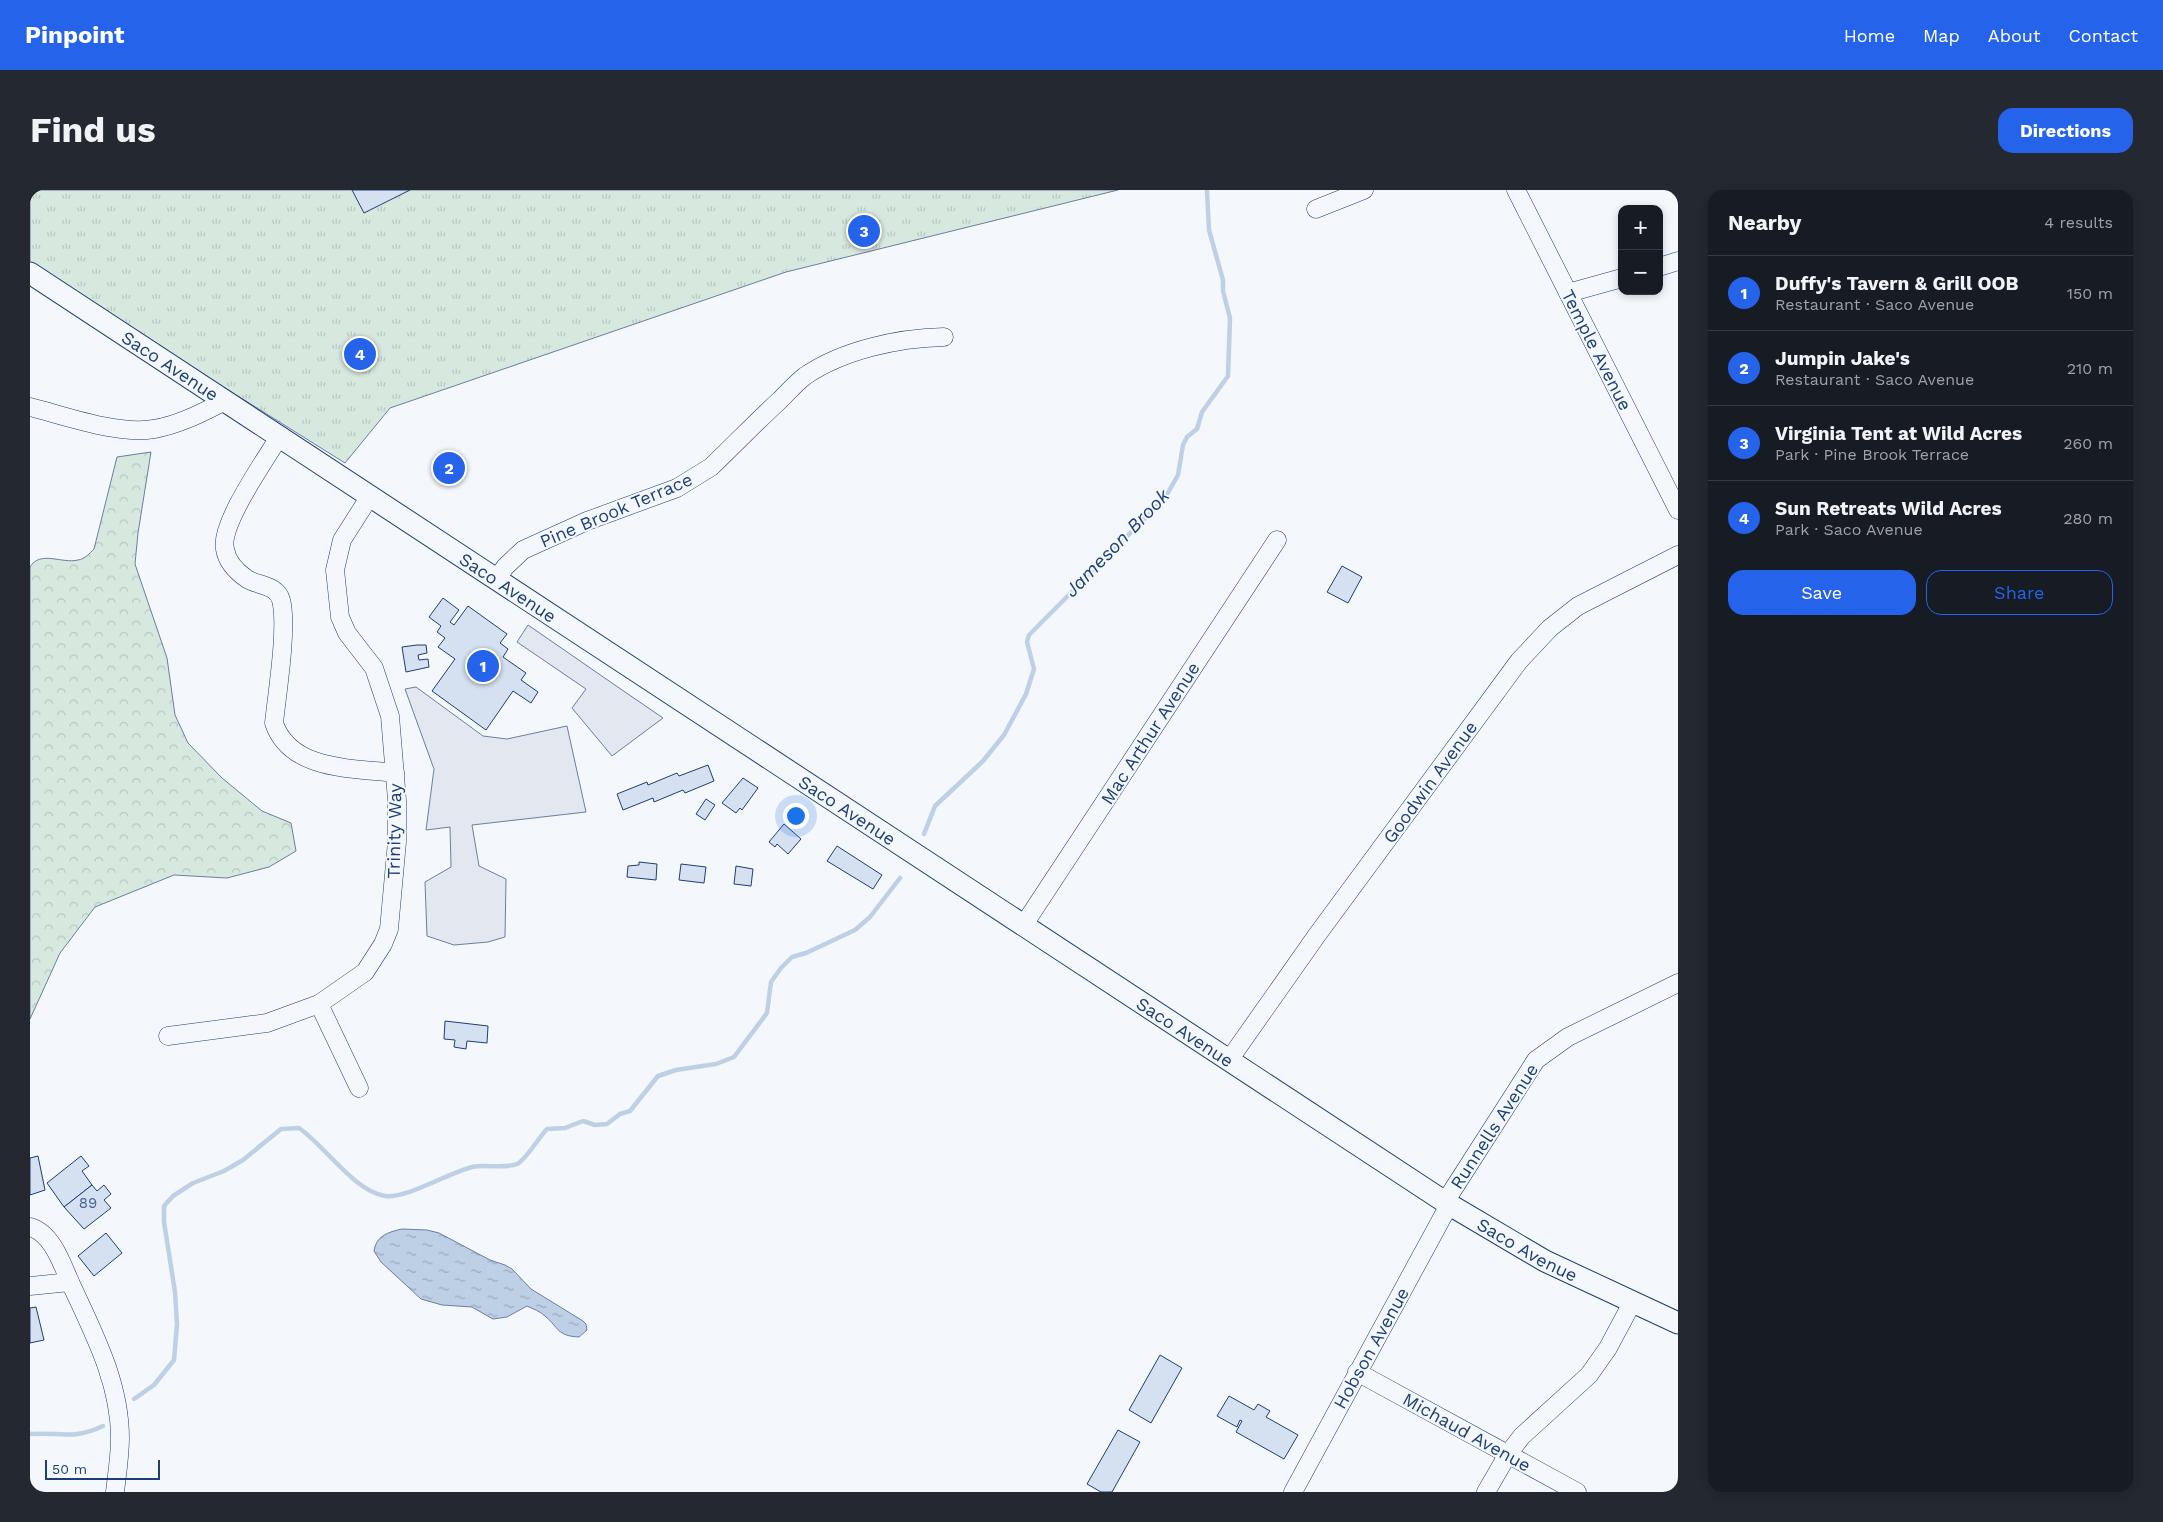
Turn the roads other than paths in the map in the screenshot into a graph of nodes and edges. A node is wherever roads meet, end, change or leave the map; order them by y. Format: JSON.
{"nodes":[{"id":1,"x":1364,"y":190,"type":"edge"},
{"id":2,"x":1516,"y":190,"type":"edge"},
{"id":3,"x":1316,"y":208,"type":"dead end"},
{"id":4,"x":1678,"y":261,"type":"edge"},
{"id":5,"x":1663,"y":266,"type":"edge"},
{"id":6,"x":30,"y":273,"type":"edge"},
{"id":7,"x":1618,"y":279,"type":"edge"},
{"id":8,"x":1568,"y":294,"type":"junction"},
{"id":9,"x":944,"y":337,"type":"dead end"},
{"id":10,"x":225,"y":401,"type":"junction"},
{"id":11,"x":30,"y":407,"type":"edge"},
{"id":12,"x":279,"y":437,"type":"junction"},
{"id":13,"x":370,"y":496,"type":"junction"},
{"id":14,"x":1678,"y":510,"type":"edge"},
{"id":15,"x":1277,"y":540,"type":"dead end"},
{"id":16,"x":1678,"y":555,"type":"edge"},
{"id":17,"x":496,"y":580,"type":"junction"},
{"id":18,"x":395,"y":773,"type":"junction"},
{"id":19,"x":1023,"y":926,"type":"junction"},
{"id":20,"x":1678,"y":982,"type":"edge"},
{"id":21,"x":320,"y":1004,"type":"junction"},
{"id":22,"x":168,"y":1036,"type":"dead end"},
{"id":23,"x":1229,"y":1060,"type":"junction"},
{"id":24,"x":359,"y":1088,"type":"dead end"},
{"id":25,"x":1447,"y":1203,"type":"junction"},
{"id":26,"x":30,"y":1227,"type":"edge"},
{"id":27,"x":70,"y":1282,"type":"junction"},
{"id":28,"x":30,"y":1286,"type":"edge"},
{"id":29,"x":1632,"y":1303,"type":"junction"},
{"id":30,"x":1678,"y":1323,"type":"edge"},
{"id":31,"x":1358,"y":1372,"type":"junction"},
{"id":32,"x":1508,"y":1454,"type":"junction"},
{"id":33,"x":1300,"y":1489,"type":"edge"},
{"id":34,"x":115,"y":1492,"type":"edge"},
{"id":35,"x":1486,"y":1492,"type":"edge"},
{"id":36,"x":1577,"y":1492,"type":"edge"}],
"edges":[{"from":1,"to":3,"type":"street"},
{"from":2,"to":8,"type":"street","name":"Temple Avenue"},
{"from":4,"to":5,"type":"street"},
{"from":6,"to":10,"type":"main road","name":"Saco Avenue"},
{"from":7,"to":8,"type":"street"},
{"from":8,"to":14,"type":"street","name":"Temple Avenue"},
{"from":9,"to":17,"type":"street","name":"Pine Brook Terrace"},
{"from":10,"to":11,"type":"street"},
{"from":10,"to":12,"type":"main road","name":"Saco Avenue"},
{"from":12,"to":13,"type":"main road","name":"Saco Avenue"},
{"from":12,"to":18,"type":"street"},
{"from":13,"to":17,"type":"main road","name":"Saco Avenue"},
{"from":13,"to":18,"type":"street","name":"Trinity Way"},
{"from":15,"to":19,"type":"street","name":"Mac Arthur Avenue"},
{"from":16,"to":23,"type":"street","name":"Goodwin Avenue"},
{"from":17,"to":19,"type":"main road","name":"Saco Avenue"},
{"from":18,"to":21,"type":"street","name":"Trinity Way"},
{"from":19,"to":23,"type":"main road","name":"Saco Avenue"},
{"from":20,"to":25,"type":"street","name":"Runnells Avenue"},
{"from":21,"to":22,"type":"street","name":"Trinity Way"},
{"from":21,"to":24,"type":"street"},
{"from":23,"to":25,"type":"main road","name":"Saco Avenue"},
{"from":25,"to":29,"type":"main road","name":"Saco Avenue"},
{"from":25,"to":31,"type":"street","name":"Hobson Avenue"},
{"from":26,"to":27,"type":"street"},
{"from":27,"to":28,"type":"street"},
{"from":27,"to":34,"type":"street"},
{"from":29,"to":30,"type":"main road","name":"Saco Avenue"},
{"from":29,"to":32,"type":"street"},
{"from":31,"to":32,"type":"street","name":"Michaud Avenue"},
{"from":31,"to":33,"type":"street","name":"Hobson Avenue"},
{"from":32,"to":35,"type":"street"},
{"from":32,"to":36,"type":"street","name":"Michaud Avenue"}]}
